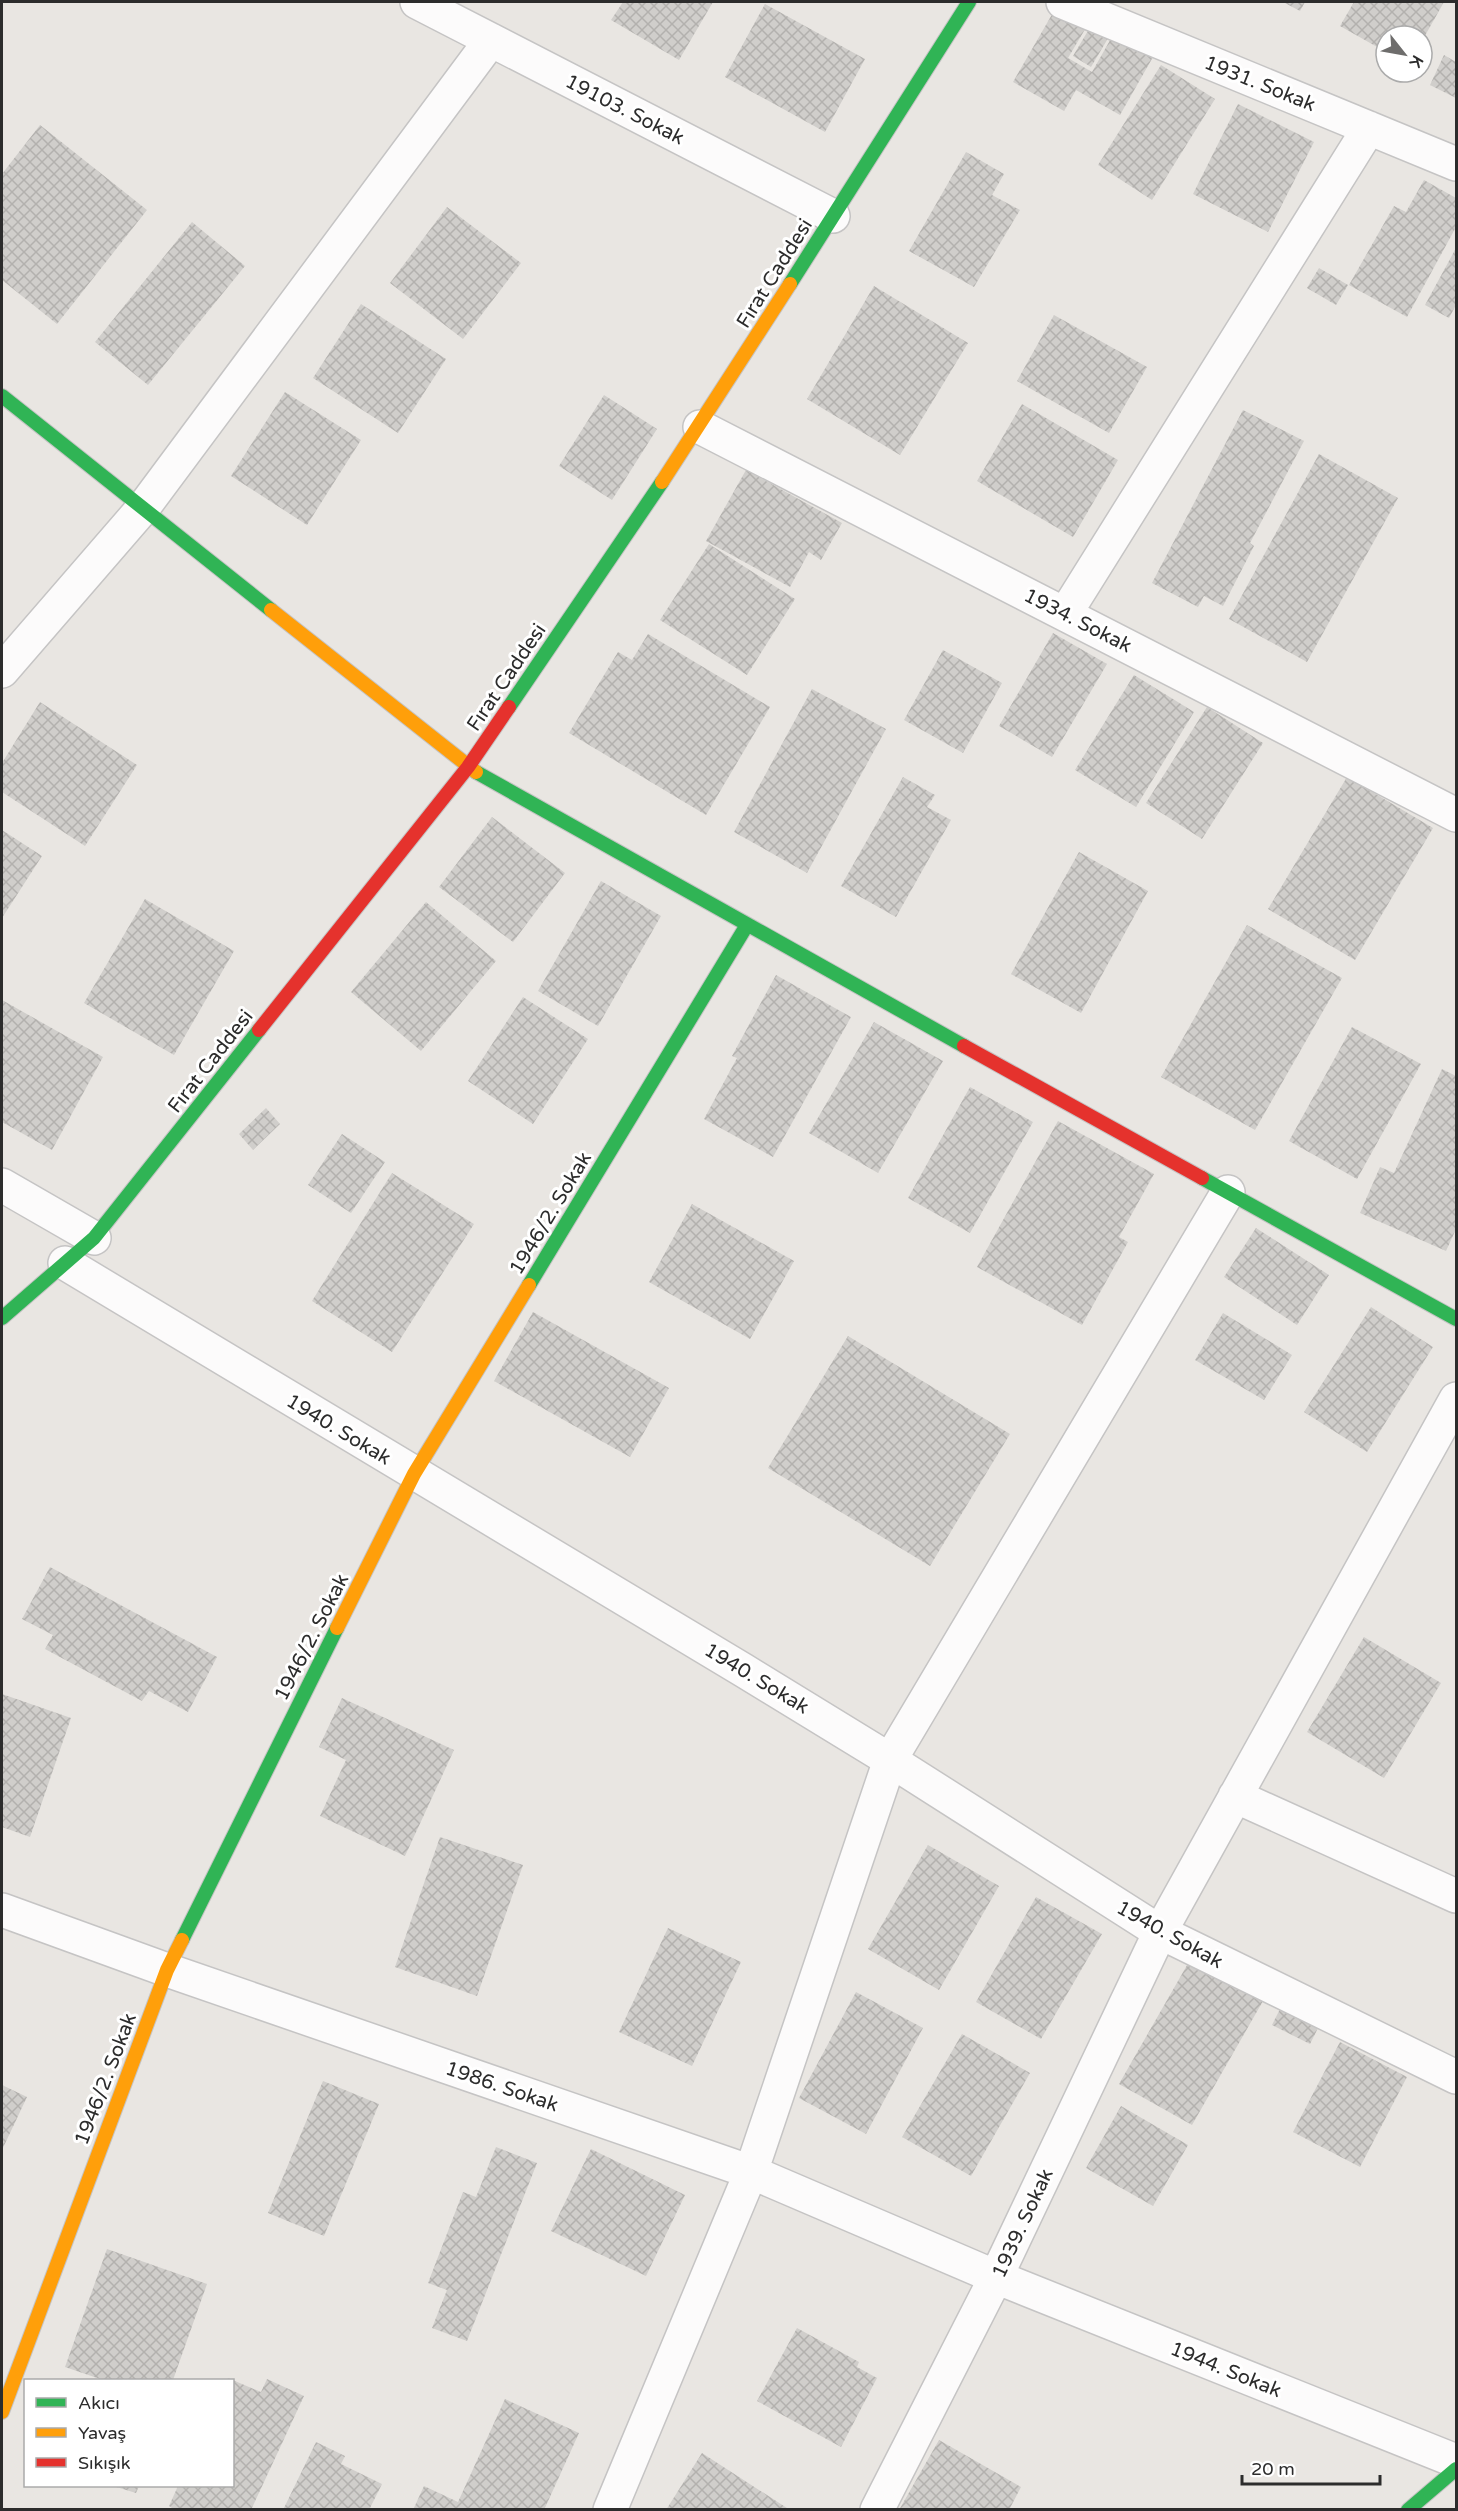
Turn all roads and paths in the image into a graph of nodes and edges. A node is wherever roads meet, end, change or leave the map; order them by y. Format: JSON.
{"nodes":[{"id":1,"x":417,"y":2,"type":"edge"},
{"id":2,"x":969,"y":2,"type":"edge"},
{"id":3,"x":1063,"y":2,"type":"edge"},
{"id":4,"x":491,"y":40,"type":"junction"},
{"id":5,"x":1369,"y":128,"type":"junction"},
{"id":6,"x":1456,"y":164,"type":"edge"},
{"id":7,"x":833,"y":216,"type":"junction"},
{"id":8,"x":2,"y":396,"type":"edge"},
{"id":9,"x":700,"y":427,"type":"junction"},
{"id":10,"x":143,"y":508,"type":"junction"},
{"id":11,"x":1065,"y":614,"type":"junction"},
{"id":12,"x":2,"y":671,"type":"edge"},
{"id":13,"x":468,"y":767,"type":"junction"},
{"id":14,"x":1456,"y":815,"type":"edge"},
{"id":15,"x":747,"y":925,"type":"junction"},
{"id":16,"x":2,"y":1185,"type":"edge"},
{"id":17,"x":1228,"y":1192,"type":"junction"},
{"id":18,"x":94,"y":1238,"type":"junction"},
{"id":19,"x":65,"y":1263,"type":"junction"},
{"id":20,"x":2,"y":1318,"type":"edge"},
{"id":21,"x":1456,"y":1319,"type":"edge"},
{"id":22,"x":1456,"y":1398,"type":"edge"},
{"id":23,"x":414,"y":1474,"type":"junction"},
{"id":24,"x":890,"y":1760,"type":"junction"},
{"id":25,"x":1235,"y":1796,"type":"junction"},
{"id":26,"x":1456,"y":1896,"type":"edge"},
{"id":27,"x":2,"y":1910,"type":"edge"},
{"id":28,"x":1160,"y":1932,"type":"junction"},
{"id":29,"x":167,"y":1970,"type":"junction"},
{"id":30,"x":1456,"y":2077,"type":"edge"},
{"id":31,"x":752,"y":2172,"type":"junction"},
{"id":32,"x":996,"y":2277,"type":"junction"},
{"id":33,"x":2,"y":2412,"type":"edge"},
{"id":34,"x":1456,"y":2461,"type":"edge"},
{"id":35,"x":1456,"y":2469,"type":"edge"},
{"id":36,"x":610,"y":2510,"type":"edge"},
{"id":37,"x":878,"y":2510,"type":"edge"},
{"id":38,"x":1408,"y":2510,"type":"edge"}],
"edges":[{"from":1,"to":4,"type":"street","name":"19103. Sokak"},
{"from":2,"to":7,"type":"street","name":"Fırat Caddesi"},
{"from":3,"to":5,"type":"street","name":"1931. Sokak"},
{"from":4,"to":7,"type":"street","name":"19103. Sokak"},
{"from":4,"to":10,"type":"street"},
{"from":5,"to":6,"type":"street","name":"1931. Sokak"},
{"from":5,"to":11,"type":"street"},
{"from":7,"to":9,"type":"street","name":"Fırat Caddesi"},
{"from":8,"to":10,"type":"street"},
{"from":9,"to":11,"type":"street","name":"1934. Sokak"},
{"from":9,"to":13,"type":"street","name":"Fırat Caddesi"},
{"from":10,"to":12,"type":"street"},
{"from":10,"to":13,"type":"street"},
{"from":11,"to":14,"type":"street","name":"1934. Sokak"},
{"from":13,"to":15,"type":"street"},
{"from":13,"to":18,"type":"street","name":"Fırat Caddesi"},
{"from":15,"to":17,"type":"street"},
{"from":15,"to":23,"type":"street","name":"1946/2. Sokak"},
{"from":16,"to":18,"type":"street"},
{"from":17,"to":21,"type":"street"},
{"from":17,"to":24,"type":"street"},
{"from":18,"to":19,"type":"street","name":"Fırat Caddesi"},
{"from":19,"to":20,"type":"street","name":"Fırat Caddesi"},
{"from":19,"to":23,"type":"street","name":"1940. Sokak"},
{"from":22,"to":25,"type":"street","name":"1939. Sokak"},
{"from":23,"to":24,"type":"street","name":"1940. Sokak"},
{"from":23,"to":29,"type":"street","name":"1946/2. Sokak"},
{"from":24,"to":28,"type":"street","name":"1940. Sokak"},
{"from":24,"to":31,"type":"street"},
{"from":25,"to":26,"type":"street"},
{"from":25,"to":28,"type":"street","name":"1939. Sokak"},
{"from":27,"to":29,"type":"street","name":"1986. Sokak"},
{"from":28,"to":30,"type":"street","name":"1940. Sokak"},
{"from":28,"to":32,"type":"street","name":"1939. Sokak"},
{"from":29,"to":31,"type":"street","name":"1986. Sokak"},
{"from":29,"to":33,"type":"street","name":"1946/2. Sokak"},
{"from":31,"to":32,"type":"street","name":"1986. Sokak"},
{"from":31,"to":36,"type":"street"},
{"from":32,"to":34,"type":"street","name":"1944. Sokak"},
{"from":32,"to":37,"type":"street","name":"1939. Sokak"},
{"from":35,"to":38,"type":"street"}]}
